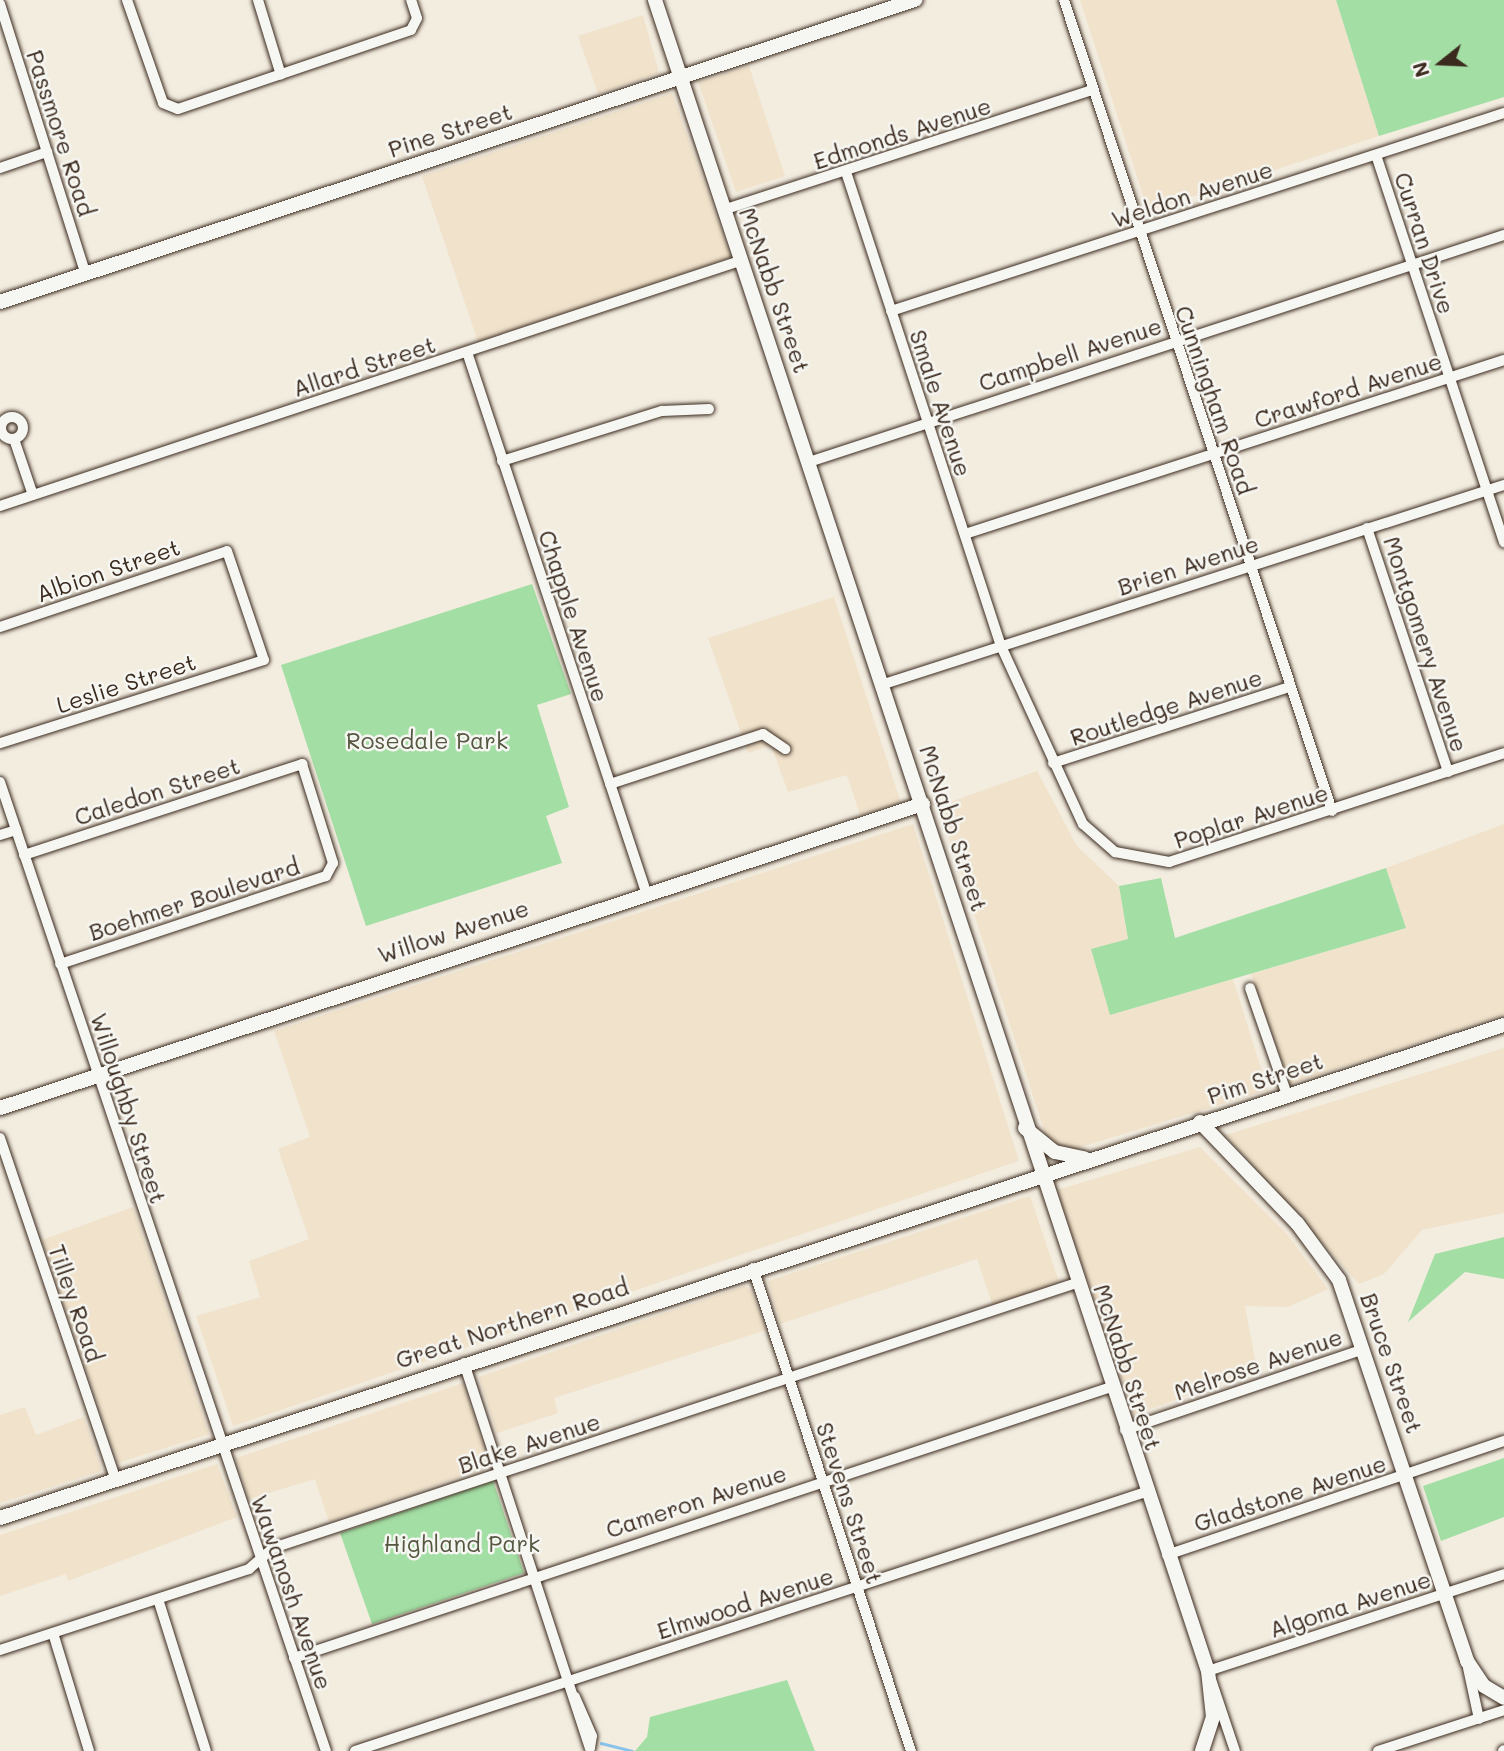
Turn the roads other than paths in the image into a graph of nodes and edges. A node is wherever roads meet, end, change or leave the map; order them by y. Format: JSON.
{"nodes":[{"id":1,"x":127,"y":0,"type":"edge"},
{"id":2,"x":258,"y":0,"type":"edge"},
{"id":3,"x":411,"y":0,"type":"edge"},
{"id":4,"x":655,"y":0,"type":"edge"},
{"id":5,"x":915,"y":0,"type":"edge"},
{"id":6,"x":1064,"y":0,"type":"edge"},
{"id":7,"x":0,"y":4,"type":"edge"},
{"id":8,"x":281,"y":75,"type":"junction"},
{"id":9,"x":681,"y":79,"type":"junction"},
{"id":10,"x":1093,"y":90,"type":"junction"},
{"id":11,"x":1504,"y":113,"type":"edge"},
{"id":12,"x":47,"y":152,"type":"junction"},
{"id":13,"x":1376,"y":155,"type":"junction"},
{"id":14,"x":0,"y":168,"type":"edge"},
{"id":15,"x":846,"y":172,"type":"junction"},
{"id":16,"x":723,"y":210,"type":"junction"},
{"id":17,"x":1138,"y":232,"type":"junction"},
{"id":18,"x":1504,"y":235,"type":"edge"},
{"id":19,"x":740,"y":261,"type":"junction"},
{"id":20,"x":1412,"y":262,"type":"junction"},
{"id":21,"x":86,"y":275,"type":"junction"},
{"id":22,"x":0,"y":302,"type":"edge"},
{"id":23,"x":891,"y":311,"type":"junction"},
{"id":24,"x":1174,"y":341,"type":"junction"},
{"id":25,"x":467,"y":352,"type":"junction"},
{"id":26,"x":1504,"y":360,"type":"edge"},
{"id":27,"x":1449,"y":378,"type":"junction"},
{"id":28,"x":709,"y":409,"type":"dead end"},
{"id":29,"x":924,"y":421,"type":"junction"},
{"id":30,"x":15,"y":439,"type":"dead end"},
{"id":31,"x":1212,"y":455,"type":"junction"},
{"id":32,"x":502,"y":461,"type":"junction"},
{"id":33,"x":809,"y":463,"type":"junction"},
{"id":34,"x":1504,"y":485,"type":"edge"},
{"id":35,"x":1487,"y":489,"type":"junction"},
{"id":36,"x":33,"y":495,"type":"junction"},
{"id":37,"x":0,"y":506,"type":"edge"},
{"id":38,"x":1367,"y":528,"type":"junction"},
{"id":39,"x":965,"y":534,"type":"junction"},
{"id":40,"x":1504,"y":542,"type":"edge"},
{"id":41,"x":1250,"y":565,"type":"junction"},
{"id":42,"x":0,"y":627,"type":"edge"},
{"id":43,"x":1001,"y":646,"type":"junction"},
{"id":44,"x":264,"y":660,"type":"joint"},
{"id":45,"x":884,"y":684,"type":"junction"},
{"id":46,"x":1290,"y":687,"type":"junction"},
{"id":47,"x":0,"y":743,"type":"edge"},
{"id":48,"x":785,"y":749,"type":"dead end"},
{"id":49,"x":1503,"y":757,"type":"edge"},
{"id":50,"x":1053,"y":763,"type":"junction"},
{"id":51,"x":1448,"y":772,"type":"junction"},
{"id":52,"x":0,"y":782,"type":"edge"},
{"id":53,"x":610,"y":783,"type":"junction"},
{"id":54,"x":923,"y":804,"type":"junction"},
{"id":55,"x":1332,"y":811,"type":"junction"},
{"id":56,"x":16,"y":830,"type":"junction"},
{"id":57,"x":0,"y":835,"type":"edge"},
{"id":58,"x":24,"y":855,"type":"junction"},
{"id":59,"x":333,"y":863,"type":"joint"},
{"id":60,"x":646,"y":892,"type":"junction"},
{"id":61,"x":60,"y":964,"type":"junction"},
{"id":62,"x":1250,"y":988,"type":"dead end"},
{"id":63,"x":1504,"y":1025,"type":"edge"},
{"id":64,"x":98,"y":1074,"type":"junction"},
{"id":65,"x":1287,"y":1095,"type":"junction"},
{"id":66,"x":0,"y":1108,"type":"edge"},
{"id":67,"x":1200,"y":1122,"type":"junction"},
{"id":68,"x":1025,"y":1128,"type":"junction"},
{"id":69,"x":0,"y":1138,"type":"edge"},
{"id":70,"x":1085,"y":1158,"type":"junction"},
{"id":71,"x":1039,"y":1175,"type":"junction"},
{"id":72,"x":752,"y":1268,"type":"junction"},
{"id":73,"x":1076,"y":1283,"type":"junction"},
{"id":74,"x":1364,"y":1349,"type":"junction"},
{"id":75,"x":464,"y":1363,"type":"junction"},
{"id":76,"x":788,"y":1377,"type":"junction"},
{"id":77,"x":1111,"y":1387,"type":"junction"},
{"id":78,"x":1125,"y":1430,"type":"junction"},
{"id":79,"x":1504,"y":1441,"type":"edge"},
{"id":80,"x":221,"y":1446,"type":"junction"},
{"id":81,"x":500,"y":1473,"type":"junction"},
{"id":82,"x":1406,"y":1475,"type":"junction"},
{"id":83,"x":822,"y":1479,"type":"junction"},
{"id":84,"x":116,"y":1480,"type":"junction"},
{"id":85,"x":1146,"y":1492,"type":"junction"},
{"id":86,"x":0,"y":1518,"type":"edge"},
{"id":87,"x":1167,"y":1555,"type":"junction"},
{"id":88,"x":260,"y":1559,"type":"junction"},
{"id":89,"x":1504,"y":1574,"type":"edge"},
{"id":90,"x":532,"y":1576,"type":"junction"},
{"id":91,"x":857,"y":1587,"type":"junction"},
{"id":92,"x":1444,"y":1593,"type":"junction"},
{"id":93,"x":158,"y":1599,"type":"junction"},
{"id":94,"x":53,"y":1633,"type":"junction"},
{"id":95,"x":0,"y":1650,"type":"edge"},
{"id":96,"x":294,"y":1657,"type":"junction"},
{"id":97,"x":1466,"y":1661,"type":"junction"},
{"id":98,"x":1208,"y":1671,"type":"junction"},
{"id":99,"x":569,"y":1681,"type":"junction"},
{"id":100,"x":1504,"y":1698,"type":"edge"},
{"id":101,"x":1504,"y":1710,"type":"edge"},
{"id":102,"x":1479,"y":1719,"type":"junction"},
{"id":103,"x":590,"y":1749,"type":"edge"},
{"id":104,"x":89,"y":1751,"type":"edge"},
{"id":105,"x":206,"y":1751,"type":"edge"},
{"id":106,"x":326,"y":1751,"type":"edge"},
{"id":107,"x":355,"y":1751,"type":"edge"},
{"id":108,"x":911,"y":1751,"type":"edge"},
{"id":109,"x":1202,"y":1751,"type":"edge"},
{"id":110,"x":1235,"y":1751,"type":"edge"},
{"id":111,"x":1378,"y":1751,"type":"edge"}],
"edges":[{"from":1,"to":8,"type":"street"},
{"from":2,"to":8,"type":"street"},
{"from":3,"to":8,"type":"street"},
{"from":4,"to":9,"type":"main road","name":"McNabb Street"},
{"from":5,"to":9,"type":"main road","name":"Pine Street"},
{"from":6,"to":10,"type":"street","name":"Cunningham Road"},
{"from":7,"to":12,"type":"street","name":"Passmore Road"},
{"from":9,"to":16,"type":"main road","name":"McNabb Street"},
{"from":9,"to":21,"type":"main road","name":"Pine Street"},
{"from":10,"to":15,"type":"street","name":"Edmonds Avenue"},
{"from":10,"to":17,"type":"street","name":"Cunningham Road"},
{"from":11,"to":13,"type":"street","name":"Weldon Avenue"},
{"from":12,"to":14,"type":"street"},
{"from":12,"to":21,"type":"street","name":"Passmore Road"},
{"from":13,"to":17,"type":"street","name":"Weldon Avenue"},
{"from":13,"to":20,"type":"street","name":"Curran Drive"},
{"from":15,"to":16,"type":"street","name":"Edmonds Avenue"},
{"from":15,"to":23,"type":"street","name":"Smale Avenue"},
{"from":16,"to":19,"type":"main road","name":"McNabb Street"},
{"from":17,"to":23,"type":"street","name":"Weldon Avenue"},
{"from":17,"to":24,"type":"street","name":"Cunningham Road"},
{"from":18,"to":20,"type":"street","name":"Campbell Avenue"},
{"from":19,"to":25,"type":"street","name":"Allard Street"},
{"from":19,"to":33,"type":"main road","name":"McNabb Street"},
{"from":20,"to":24,"type":"street","name":"Campbell Avenue"},
{"from":20,"to":27,"type":"street","name":"Curran Drive"},
{"from":21,"to":22,"type":"main road","name":"Pine Street"},
{"from":23,"to":29,"type":"street","name":"Smale Avenue"},
{"from":24,"to":29,"type":"street","name":"Campbell Avenue"},
{"from":24,"to":31,"type":"street","name":"Cunningham Road"},
{"from":25,"to":32,"type":"street","name":"Chapple Avenue"},
{"from":25,"to":36,"type":"street","name":"Allard Street"},
{"from":26,"to":27,"type":"street","name":"Crawford Avenue"},
{"from":27,"to":31,"type":"street","name":"Crawford Avenue"},
{"from":27,"to":35,"type":"street","name":"Curran Drive"},
{"from":28,"to":32,"type":"street"},
{"from":29,"to":33,"type":"street","name":"Campbell Avenue"},
{"from":29,"to":39,"type":"street","name":"Smale Avenue"},
{"from":30,"to":36,"type":"street"},
{"from":31,"to":39,"type":"street","name":"Crawford Avenue"},
{"from":31,"to":41,"type":"street","name":"Cunningham Road"},
{"from":32,"to":53,"type":"street","name":"Chapple Avenue"},
{"from":33,"to":45,"type":"main road","name":"McNabb Street"},
{"from":34,"to":35,"type":"street","name":"Brien Avenue"},
{"from":35,"to":38,"type":"street","name":"Brien Avenue"},
{"from":35,"to":40,"type":"street","name":"Curran Drive"},
{"from":36,"to":37,"type":"street","name":"Allard Street"},
{"from":38,"to":41,"type":"street","name":"Brien Avenue"},
{"from":38,"to":51,"type":"street","name":"Montgomery Avenue"},
{"from":39,"to":43,"type":"street","name":"Smale Avenue"},
{"from":41,"to":43,"type":"street","name":"Brien Avenue"},
{"from":41,"to":46,"type":"street","name":"Cunningham Road"},
{"from":42,"to":44,"type":"street","name":"Albion Street"},
{"from":43,"to":45,"type":"street","name":"Brien Avenue"},
{"from":43,"to":50,"type":"street","name":"Poplar Avenue"},
{"from":44,"to":47,"type":"street","name":"Leslie Street"},
{"from":45,"to":54,"type":"main road","name":"McNabb Street"},
{"from":46,"to":50,"type":"street","name":"Routledge Avenue"},
{"from":46,"to":55,"type":"street","name":"Cunningham Road"},
{"from":48,"to":53,"type":"street"},
{"from":49,"to":51,"type":"street","name":"Poplar Avenue"},
{"from":50,"to":55,"type":"street","name":"Poplar Avenue"},
{"from":51,"to":55,"type":"street","name":"Poplar Avenue"},
{"from":52,"to":56,"type":"street","name":"Willoughby Street"},
{"from":53,"to":60,"type":"street","name":"Chapple Avenue"},
{"from":54,"to":60,"type":"main road","name":"Willow Avenue"},
{"from":54,"to":68,"type":"main road","name":"McNabb Street"},
{"from":56,"to":57,"type":"street"},
{"from":56,"to":58,"type":"street","name":"Willoughby Street"},
{"from":58,"to":59,"type":"street","name":"Caledon Street"},
{"from":58,"to":61,"type":"street","name":"Willoughby Street"},
{"from":59,"to":61,"type":"street","name":"Boehmer Boulevard"},
{"from":60,"to":64,"type":"main road","name":"Willow Avenue"},
{"from":61,"to":64,"type":"street","name":"Willoughby Street"},
{"from":62,"to":65,"type":"street"},
{"from":63,"to":65,"type":"main road","name":"Pim Street"},
{"from":64,"to":66,"type":"main road","name":"Willow Avenue"},
{"from":64,"to":80,"type":"street","name":"Willoughby Street"},
{"from":65,"to":67,"type":"main road","name":"Pim Street"},
{"from":67,"to":70,"type":"main road","name":"Pim Street"},
{"from":67,"to":74,"type":"main road","name":"Bruce Street"},
{"from":68,"to":70,"type":"main road"},
{"from":68,"to":71,"type":"main road","name":"McNabb Street"},
{"from":69,"to":84,"type":"street","name":"Tilley Road"},
{"from":70,"to":71,"type":"main road","name":"Pim Street"},
{"from":71,"to":72,"type":"main road","name":"Great Northern Road"},
{"from":71,"to":73,"type":"main road","name":"McNabb Street"},
{"from":72,"to":75,"type":"main road","name":"Great Northern Road"},
{"from":72,"to":76,"type":"street","name":"Stevens Street"},
{"from":73,"to":76,"type":"street","name":"Blake Avenue"},
{"from":73,"to":77,"type":"main road","name":"McNabb Street"},
{"from":74,"to":78,"type":"street","name":"Melrose Avenue"},
{"from":74,"to":82,"type":"main road","name":"Bruce Street"},
{"from":75,"to":80,"type":"main road","name":"Great Northern Road"},
{"from":75,"to":81,"type":"street"},
{"from":76,"to":81,"type":"street","name":"Blake Avenue"},
{"from":76,"to":83,"type":"street","name":"Stevens Street"},
{"from":77,"to":78,"type":"main road","name":"McNabb Street"},
{"from":77,"to":83,"type":"street","name":"Cameron Avenue"},
{"from":78,"to":85,"type":"main road","name":"McNabb Street"},
{"from":79,"to":82,"type":"street","name":"Gladstone Avenue"},
{"from":80,"to":84,"type":"main road","name":"Great Northern Road"},
{"from":80,"to":88,"type":"street","name":"Wawanosh Avenue"},
{"from":81,"to":88,"type":"street","name":"Blake Avenue"},
{"from":81,"to":90,"type":"street"},
{"from":82,"to":87,"type":"street","name":"Gladstone Avenue"},
{"from":82,"to":92,"type":"main road","name":"Bruce Street"},
{"from":83,"to":90,"type":"street","name":"Cameron Avenue"},
{"from":83,"to":91,"type":"street","name":"Stevens Street"},
{"from":84,"to":86,"type":"main road","name":"Great Northern Road"},
{"from":85,"to":87,"type":"main road","name":"McNabb Street"},
{"from":85,"to":91,"type":"street","name":"Elmwood Avenue"},
{"from":87,"to":98,"type":"main road","name":"McNabb Street"},
{"from":88,"to":93,"type":"street","name":"Blake Avenue"},
{"from":88,"to":96,"type":"street","name":"Wawanosh Avenue"},
{"from":89,"to":92,"type":"street","name":"Algoma Avenue"},
{"from":90,"to":96,"type":"street","name":"Cameron Avenue"},
{"from":90,"to":99,"type":"street"},
{"from":91,"to":99,"type":"street","name":"Elmwood Avenue"},
{"from":91,"to":108,"type":"street","name":"Stevens Street"},
{"from":92,"to":97,"type":"main road","name":"Bruce Street"},
{"from":92,"to":98,"type":"street","name":"Algoma Avenue"},
{"from":93,"to":94,"type":"street","name":"Blake Avenue"},
{"from":93,"to":105,"type":"street"},
{"from":94,"to":95,"type":"street","name":"Blake Avenue"},
{"from":94,"to":104,"type":"street"},
{"from":96,"to":106,"type":"street","name":"Wawanosh Avenue"},
{"from":97,"to":100,"type":"main road","name":"Bruce Street"},
{"from":97,"to":102,"type":"street","name":"Bruce Street"},
{"from":98,"to":109,"type":"main road","name":"McNabb Street"},
{"from":98,"to":110,"type":"street","name":"McNabb Street"},
{"from":99,"to":103,"type":"street"},
{"from":99,"to":107,"type":"street","name":"Elmwood Avenue"},
{"from":101,"to":102,"type":"street"},
{"from":102,"to":111,"type":"street"}]}
